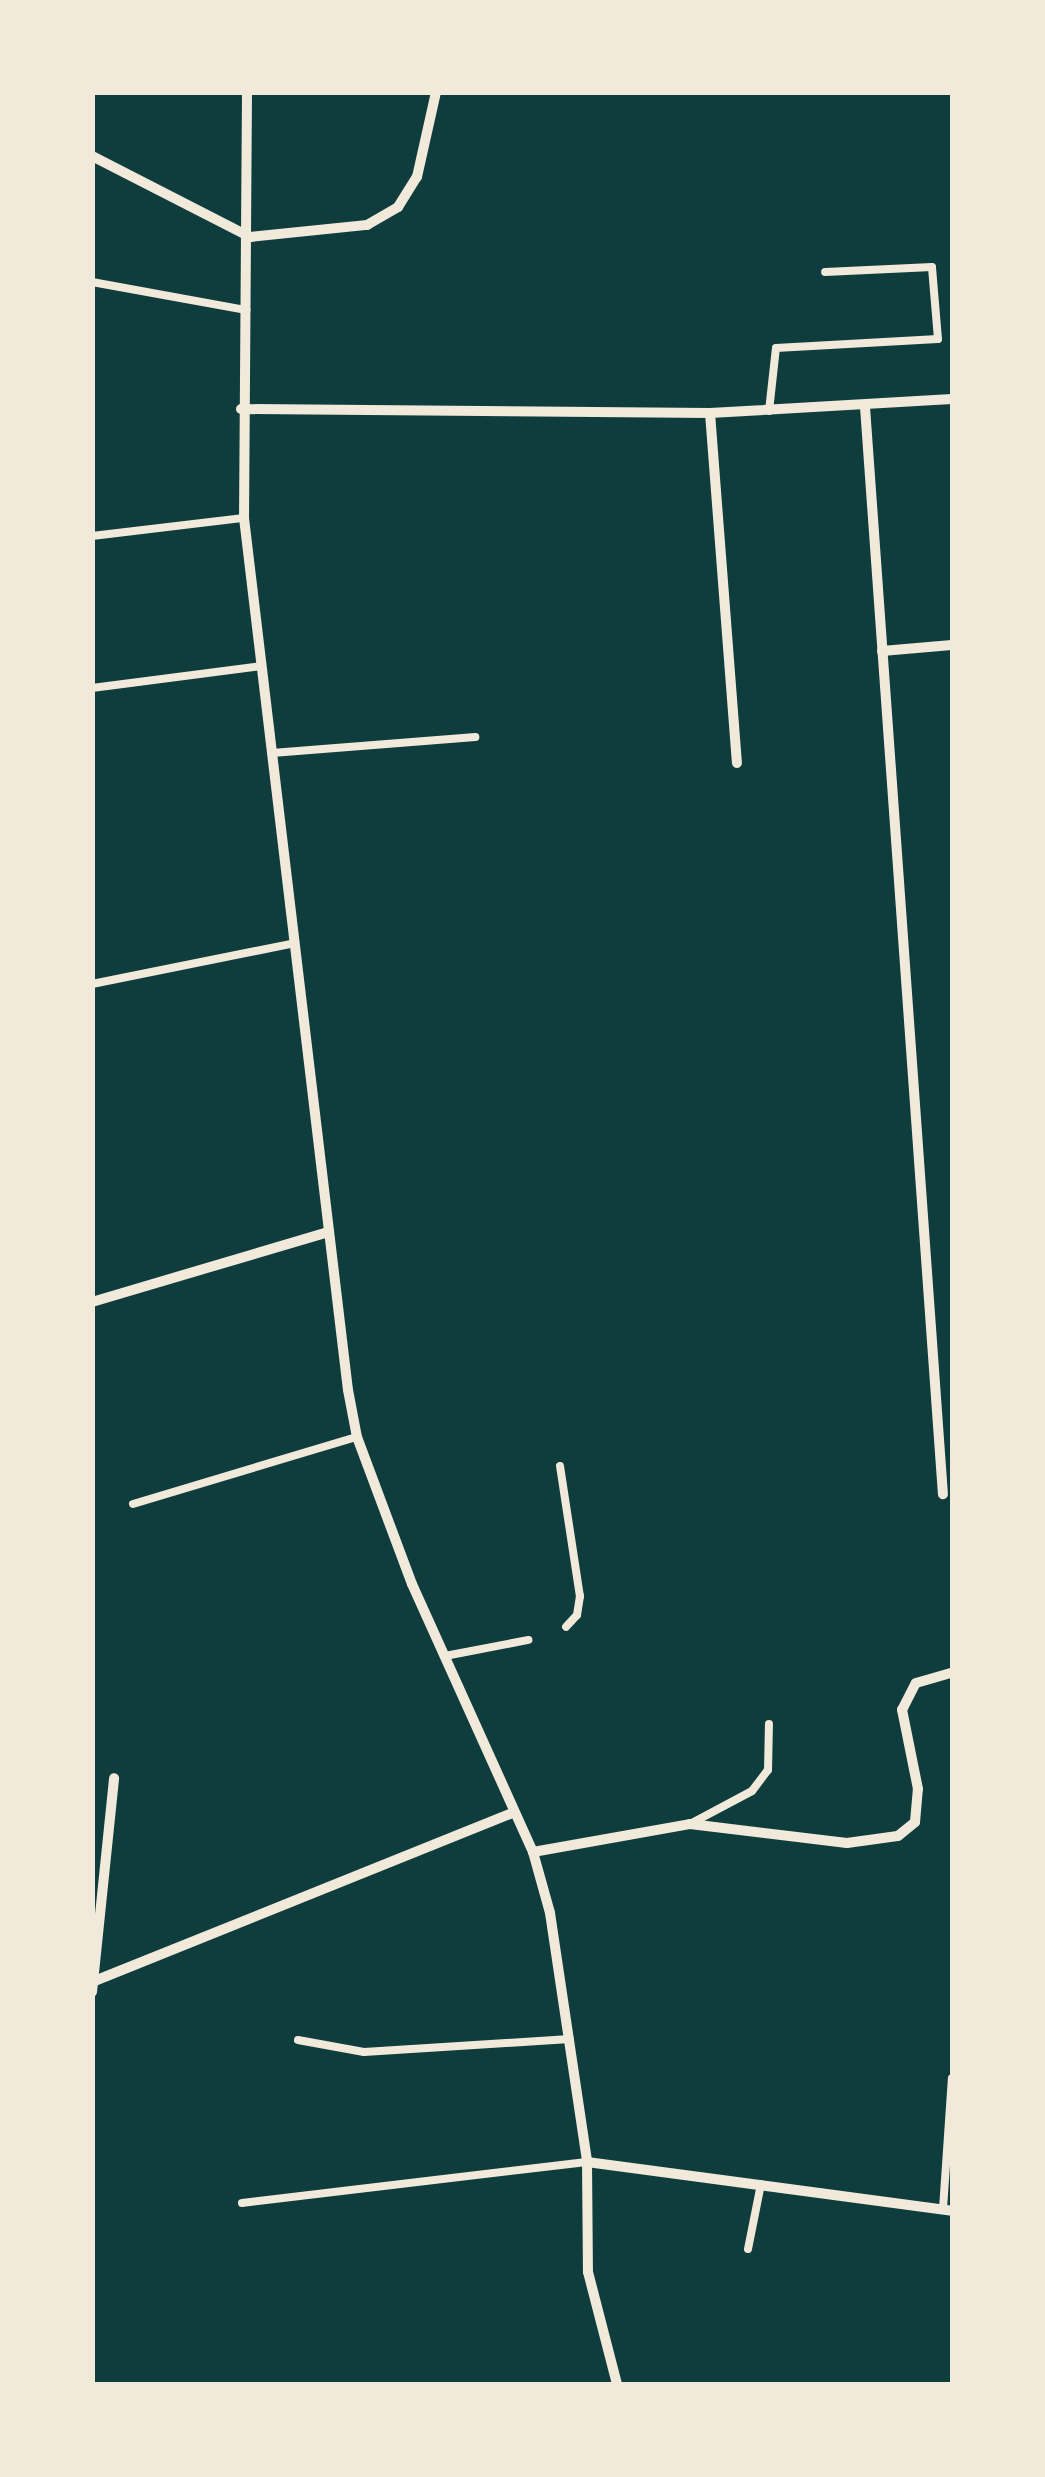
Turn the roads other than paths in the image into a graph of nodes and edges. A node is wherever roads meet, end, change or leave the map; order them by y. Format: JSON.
{"nodes":[{"id":1,"x":247,"y":92,"type":"edge"},
{"id":2,"x":436,"y":92,"type":"edge"},
{"id":3,"x":92,"y":156,"type":"edge"},
{"id":4,"x":250,"y":237,"type":"junction"},
{"id":5,"x":825,"y":272,"type":"dead end"},
{"id":6,"x":92,"y":282,"type":"edge"},
{"id":7,"x":246,"y":310,"type":"junction"},
{"id":8,"x":952,"y":399,"type":"edge"},
{"id":9,"x":865,"y":407,"type":"junction"},
{"id":10,"x":241,"y":410,"type":"junction"},
{"id":11,"x":769,"y":411,"type":"junction"},
{"id":12,"x":710,"y":413,"type":"junction"},
{"id":13,"x":244,"y":518,"type":"junction"},
{"id":14,"x":92,"y":536,"type":"edge"},
{"id":15,"x":952,"y":645,"type":"edge"},
{"id":16,"x":882,"y":651,"type":"junction"},
{"id":17,"x":262,"y":666,"type":"junction"},
{"id":18,"x":92,"y":688,"type":"edge"},
{"id":19,"x":475,"y":737,"type":"dead end"},
{"id":20,"x":272,"y":753,"type":"junction"},
{"id":21,"x":738,"y":763,"type":"dead end"},
{"id":22,"x":295,"y":942,"type":"junction"},
{"id":23,"x":92,"y":984,"type":"edge"},
{"id":24,"x":330,"y":1232,"type":"junction"},
{"id":25,"x":92,"y":1302,"type":"edge"},
{"id":26,"x":357,"y":1437,"type":"junction"},
{"id":27,"x":560,"y":1466,"type":"dead end"},
{"id":28,"x":944,"y":1494,"type":"dead end"},
{"id":29,"x":133,"y":1504,"type":"dead end"},
{"id":30,"x":566,"y":1627,"type":"dead end"},
{"id":31,"x":528,"y":1640,"type":"dead end"},
{"id":32,"x":444,"y":1656,"type":"junction"},
{"id":33,"x":952,"y":1673,"type":"edge"},
{"id":34,"x":769,"y":1724,"type":"dead end"},
{"id":35,"x":114,"y":1778,"type":"dead end"},
{"id":36,"x":514,"y":1812,"type":"junction"},
{"id":37,"x":690,"y":1824,"type":"junction"},
{"id":38,"x":533,"y":1852,"type":"junction"},
{"id":39,"x":93,"y":1982,"type":"edge"},
{"id":40,"x":92,"y":1992,"type":"edge"},
{"id":41,"x":570,"y":2039,"type":"junction"},
{"id":42,"x":298,"y":2040,"type":"dead end"},
{"id":43,"x":952,"y":2078,"type":"edge"},
{"id":44,"x":587,"y":2162,"type":"junction"},
{"id":45,"x":761,"y":2184,"type":"junction"},
{"id":46,"x":242,"y":2203,"type":"dead end"},
{"id":47,"x":948,"y":2210,"type":"edge"},
{"id":48,"x":748,"y":2249,"type":"dead end"},
{"id":49,"x":616,"y":2384,"type":"edge"}],
"edges":[{"from":1,"to":4,"type":"street"},
{"from":2,"to":4,"type":"street"},
{"from":3,"to":4,"type":"street"},
{"from":4,"to":7,"type":"street"},
{"from":5,"to":11,"type":"lane"},
{"from":6,"to":7,"type":"lane"},
{"from":7,"to":10,"type":"street"},
{"from":8,"to":9,"type":"street"},
{"from":9,"to":11,"type":"street"},
{"from":9,"to":16,"type":"street"},
{"from":10,"to":12,"type":"street"},
{"from":10,"to":13,"type":"street"},
{"from":11,"to":12,"type":"street"},
{"from":12,"to":21,"type":"street"},
{"from":13,"to":14,"type":"lane"},
{"from":13,"to":17,"type":"street"},
{"from":15,"to":16,"type":"street"},
{"from":16,"to":28,"type":"street"},
{"from":17,"to":18,"type":"lane"},
{"from":17,"to":20,"type":"street"},
{"from":19,"to":20,"type":"lane"},
{"from":20,"to":22,"type":"street"},
{"from":22,"to":23,"type":"lane"},
{"from":22,"to":24,"type":"street"},
{"from":24,"to":25,"type":"street"},
{"from":24,"to":26,"type":"street"},
{"from":26,"to":29,"type":"lane"},
{"from":26,"to":32,"type":"street"},
{"from":27,"to":30,"type":"lane"},
{"from":31,"to":32,"type":"lane"},
{"from":32,"to":36,"type":"street"},
{"from":33,"to":37,"type":"street"},
{"from":34,"to":37,"type":"lane"},
{"from":35,"to":39,"type":"street"},
{"from":36,"to":38,"type":"street"},
{"from":36,"to":39,"type":"street"},
{"from":37,"to":38,"type":"street"},
{"from":38,"to":41,"type":"street"},
{"from":39,"to":40,"type":"street"},
{"from":41,"to":42,"type":"lane"},
{"from":41,"to":44,"type":"street"},
{"from":43,"to":47,"type":"lane"},
{"from":44,"to":45,"type":"street"},
{"from":44,"to":46,"type":"lane"},
{"from":44,"to":49,"type":"street"},
{"from":45,"to":47,"type":"street"},
{"from":45,"to":48,"type":"lane"}]}
